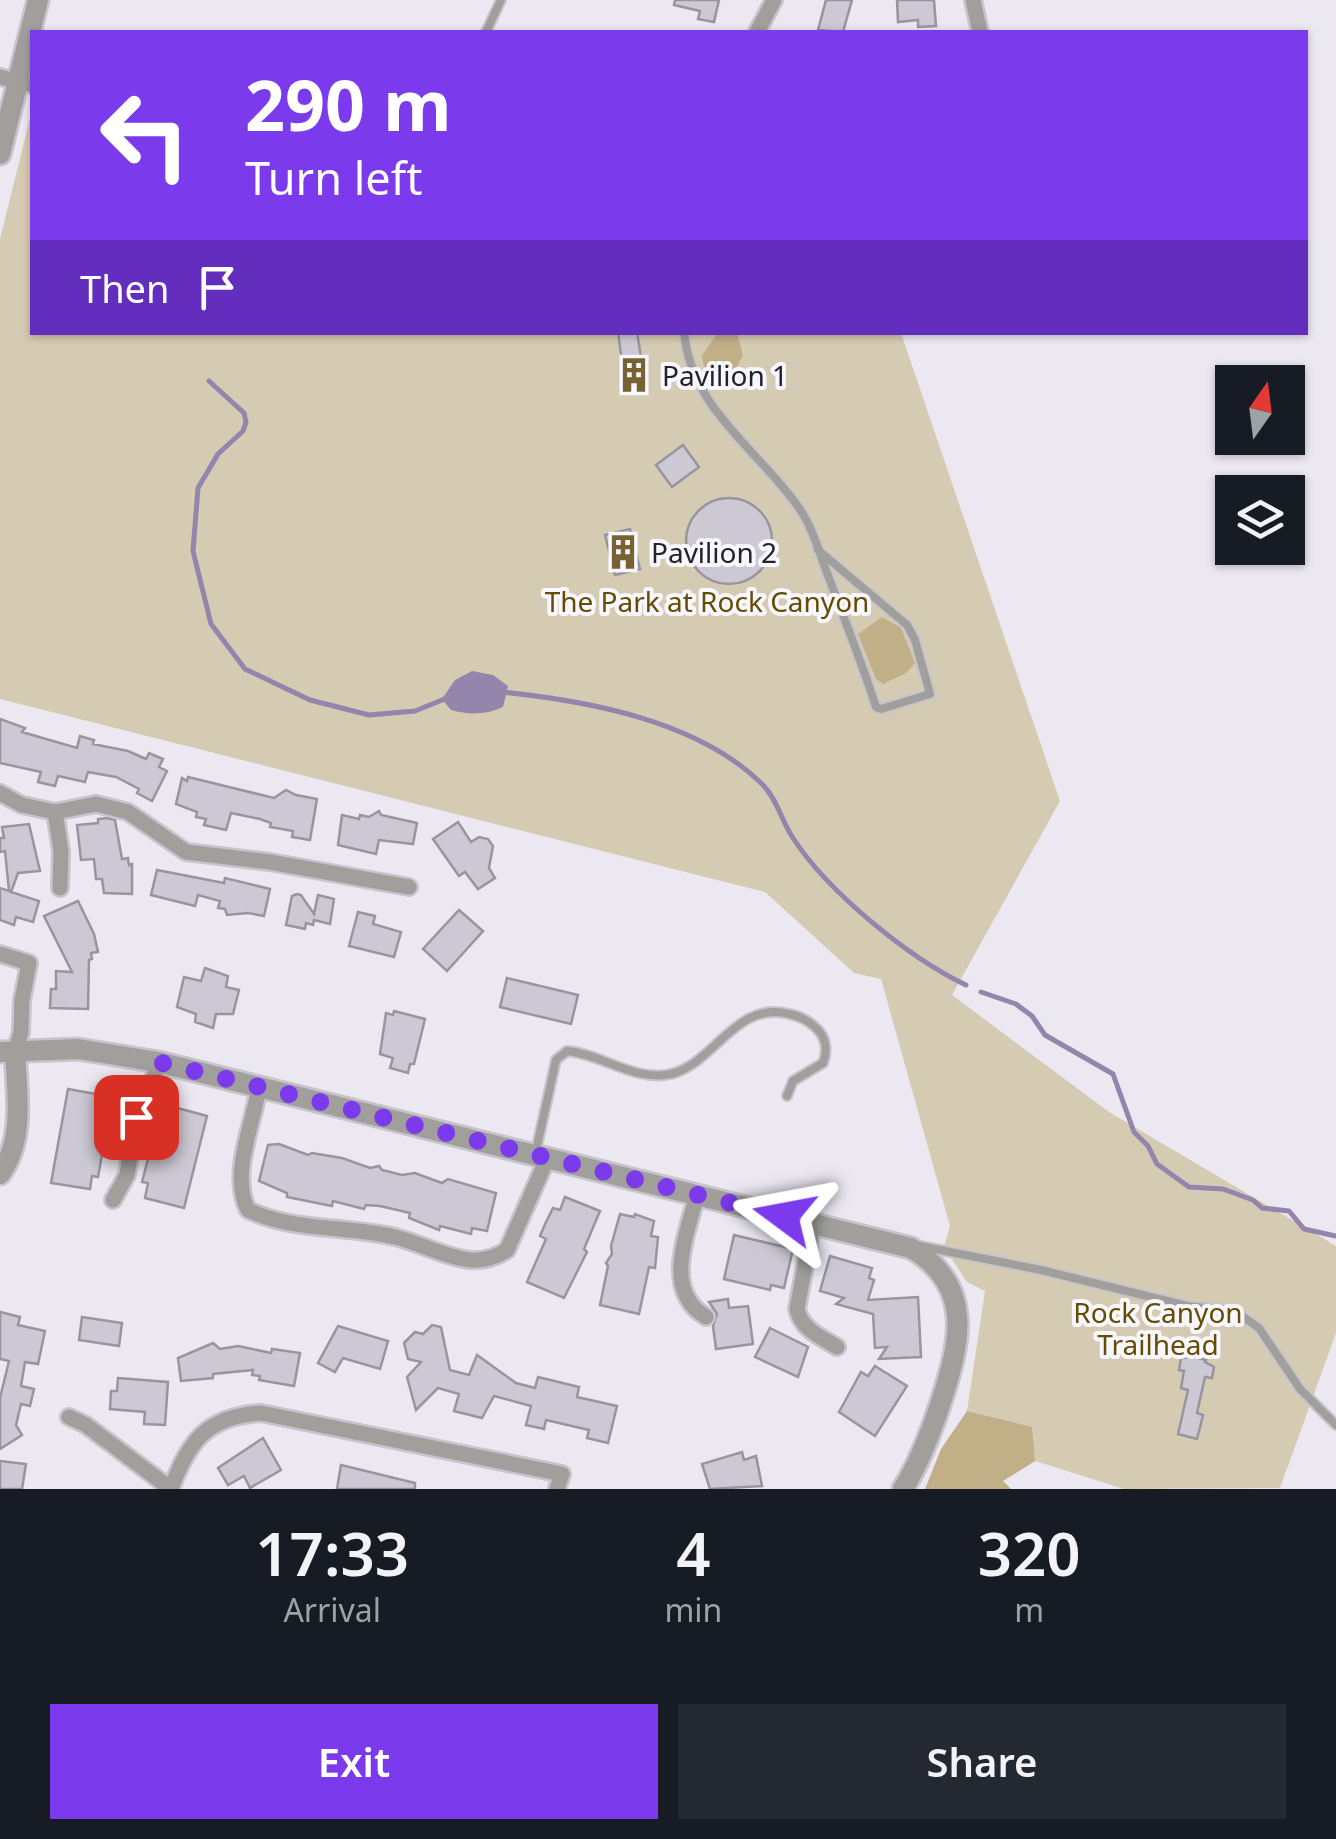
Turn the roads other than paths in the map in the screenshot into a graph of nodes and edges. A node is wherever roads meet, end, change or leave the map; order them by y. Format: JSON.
{"nodes":[{"id":1,"x":38,"y":0,"type":"edge"},
{"id":2,"x":501,"y":0,"type":"edge"},
{"id":3,"x":774,"y":0,"type":"edge"},
{"id":4,"x":973,"y":0,"type":"edge"},
{"id":5,"x":30,"y":30,"type":"edge"},
{"id":6,"x":487,"y":30,"type":"edge"},
{"id":7,"x":758,"y":30,"type":"edge"},
{"id":8,"x":980,"y":30,"type":"edge"},
{"id":9,"x":30,"y":31,"type":"edge"},
{"id":10,"x":17,"y":81,"type":"edge"},
{"id":11,"x":0,"y":154,"type":"edge"},
{"id":12,"x":684,"y":335,"type":"edge"},
{"id":13,"x":818,"y":550,"type":"junction"},
{"id":14,"x":0,"y":793,"type":"edge"},
{"id":15,"x":55,"y":812,"type":"junction"},
{"id":16,"x":409,"y":887,"type":"dead end"},
{"id":17,"x":60,"y":888,"type":"dead end"},
{"id":18,"x":0,"y":954,"type":"edge"},
{"id":19,"x":7,"y":1052,"type":"edge"},
{"id":20,"x":158,"y":1062,"type":"junction"},
{"id":21,"x":259,"y":1087,"type":"junction"},
{"id":22,"x":786,"y":1096,"type":"dead end"},
{"id":23,"x":541,"y":1157,"type":"junction"},
{"id":24,"x":0,"y":1174,"type":"edge"},
{"id":25,"x":697,"y":1194,"type":"junction"},
{"id":26,"x":113,"y":1200,"type":"dead end"},
{"id":27,"x":813,"y":1222,"type":"junction"},
{"id":28,"x":896,"y":1242,"type":"junction"},
{"id":29,"x":706,"y":1317,"type":"dead end"},
{"id":30,"x":838,"y":1347,"type":"dead end"},
{"id":31,"x":68,"y":1416,"type":"dead end"},
{"id":32,"x":1336,"y":1424,"type":"edge"},
{"id":33,"x":560,"y":1481,"type":"edge"},
{"id":34,"x":171,"y":1489,"type":"edge"},
{"id":35,"x":903,"y":1489,"type":"edge"}],
"edges":[{"from":1,"to":5,"type":"street"},
{"from":2,"to":6,"type":"lane"},
{"from":3,"to":7,"type":"street"},
{"from":4,"to":8,"type":"street"},
{"from":9,"to":10,"type":"street"},
{"from":10,"to":11,"type":"street"},
{"from":12,"to":13,"type":"lane"},
{"from":13,"to":13,"type":"lane"},
{"from":14,"to":15,"type":"street"},
{"from":15,"to":16,"type":"street"},
{"from":15,"to":17,"type":"street"},
{"from":18,"to":19,"type":"street"},
{"from":19,"to":20,"type":"street"},
{"from":19,"to":24,"type":"street"},
{"from":20,"to":21,"type":"street"},
{"from":20,"to":26,"type":"street"},
{"from":21,"to":23,"type":"street"},
{"from":21,"to":23,"type":"street"},
{"from":22,"to":23,"type":"lane"},
{"from":23,"to":25,"type":"street"},
{"from":25,"to":27,"type":"street"},
{"from":25,"to":29,"type":"street"},
{"from":27,"to":28,"type":"street"},
{"from":27,"to":30,"type":"street"},
{"from":28,"to":32,"type":"lane"},
{"from":28,"to":35,"type":"street"},
{"from":31,"to":34,"type":"street"},
{"from":33,"to":34,"type":"street"}]}
